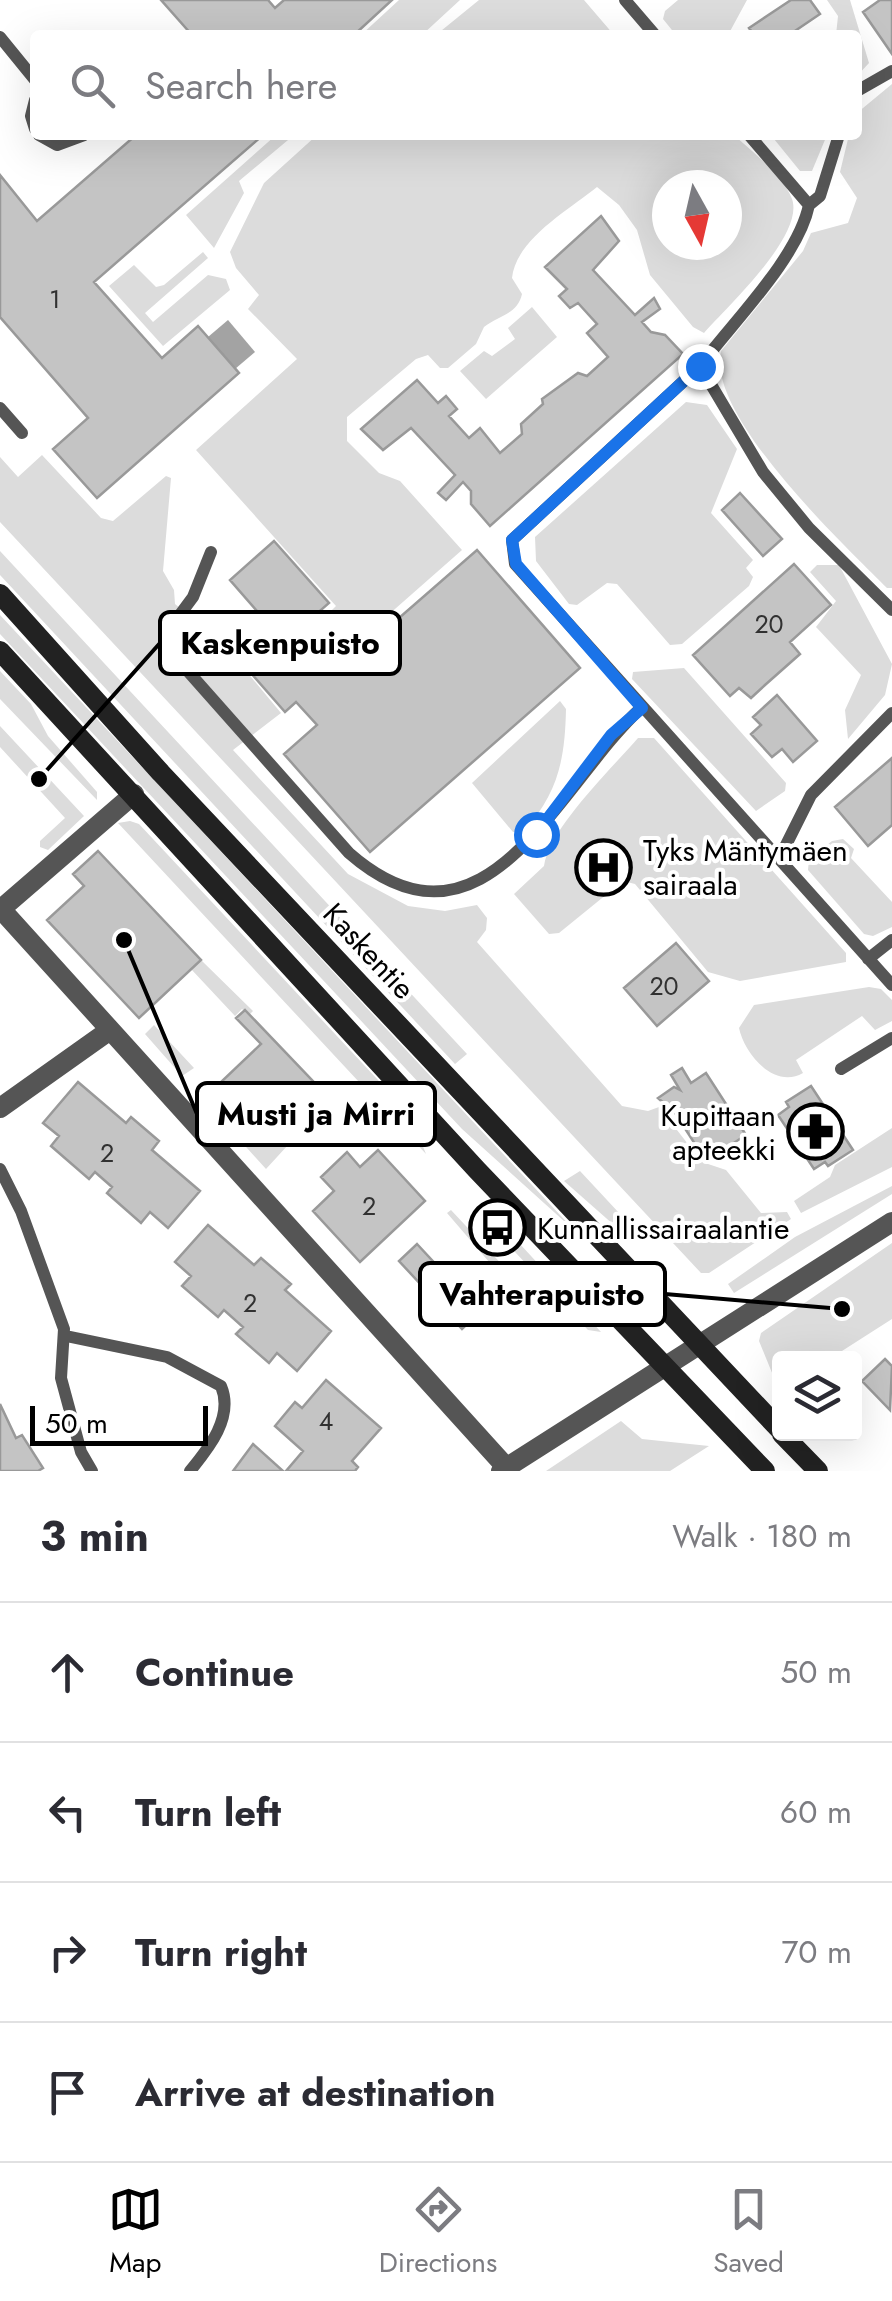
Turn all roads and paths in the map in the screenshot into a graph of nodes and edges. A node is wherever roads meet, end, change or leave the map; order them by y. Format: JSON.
{"nodes":[{"id":1,"x":624,"y":0,"type":"edge"},
{"id":2,"x":651,"y":30,"type":"edge"},
{"id":3,"x":0,"y":37,"type":"edge"},
{"id":4,"x":892,"y":71,"type":"edge"},
{"id":5,"x":30,"y":74,"type":"edge"},
{"id":6,"x":862,"y":89,"type":"edge"},
{"id":7,"x":753,"y":140,"type":"edge"},
{"id":8,"x":837,"y":140,"type":"edge"},
{"id":9,"x":809,"y":205,"type":"junction"},
{"id":10,"x":700,"y":366,"type":"junction"},
{"id":11,"x":0,"y":408,"type":"edge"},
{"id":12,"x":22,"y":433,"type":"dead end"},
{"id":13,"x":210,"y":552,"type":"dead end"},
{"id":14,"x":0,"y":594,"type":"edge"},
{"id":15,"x":892,"y":610,"type":"edge"},
{"id":16,"x":0,"y":651,"type":"edge"},
{"id":17,"x":642,"y":708,"type":"junction"},
{"id":18,"x":892,"y":713,"type":"edge"},
{"id":19,"x":134,"y":794,"type":"junction"},
{"id":20,"x":780,"y":857,"type":"junction"},
{"id":21,"x":0,"y":908,"type":"edge"},
{"id":22,"x":892,"y":940,"type":"edge"},
{"id":23,"x":868,"y":960,"type":"junction"},
{"id":24,"x":892,"y":984,"type":"edge"},
{"id":25,"x":110,"y":1030,"type":"junction"},
{"id":26,"x":892,"y":1038,"type":"edge"},
{"id":27,"x":841,"y":1070,"type":"dead end"},
{"id":28,"x":2,"y":1103,"type":"edge"},
{"id":29,"x":0,"y":1169,"type":"edge"},
{"id":30,"x":892,"y":1222,"type":"edge"},
{"id":31,"x":66,"y":1336,"type":"junction"},
{"id":32,"x":699,"y":1344,"type":"junction"},
{"id":33,"x":664,"y":1365,"type":"junction"},
{"id":34,"x":772,"y":1422,"type":"edge"},
{"id":35,"x":790,"y":1441,"type":"edge"},
{"id":36,"x":504,"y":1469,"type":"edge"},
{"id":37,"x":92,"y":1471,"type":"edge"},
{"id":38,"x":190,"y":1471,"type":"edge"},
{"id":39,"x":765,"y":1471,"type":"edge"},
{"id":40,"x":818,"y":1471,"type":"edge"}],
"edges":[{"from":1,"to":2,"type":"lane"},
{"from":3,"to":5,"type":"lane"},
{"from":4,"to":6,"type":"lane"},
{"from":7,"to":9,"type":"lane"},
{"from":8,"to":9,"type":"lane"},
{"from":9,"to":10,"type":"lane"},
{"from":10,"to":15,"type":"lane"},
{"from":10,"to":17,"type":"lane"},
{"from":11,"to":12,"type":"lane"},
{"from":13,"to":17,"type":"lane"},
{"from":14,"to":32,"type":"main road","name":"Kaskentie"},
{"from":16,"to":19,"type":"main road"},
{"from":17,"to":20,"type":"lane"},
{"from":18,"to":20,"type":"lane"},
{"from":19,"to":21,"type":"street"},
{"from":19,"to":33,"type":"main road"},
{"from":20,"to":23,"type":"lane"},
{"from":21,"to":25,"type":"street"},
{"from":22,"to":23,"type":"lane"},
{"from":23,"to":24,"type":"lane"},
{"from":25,"to":28,"type":"street"},
{"from":25,"to":36,"type":"street"},
{"from":26,"to":27,"type":"lane"},
{"from":29,"to":31,"type":"lane"},
{"from":30,"to":32,"type":"street"},
{"from":31,"to":37,"type":"lane"},
{"from":31,"to":38,"type":"lane"},
{"from":32,"to":33,"type":"street"},
{"from":32,"to":34,"type":"main road","name":"Kaskentie"},
{"from":33,"to":36,"type":"street"},
{"from":33,"to":39,"type":"main road"},
{"from":35,"to":40,"type":"main road","name":"Kaskentie"}]}
